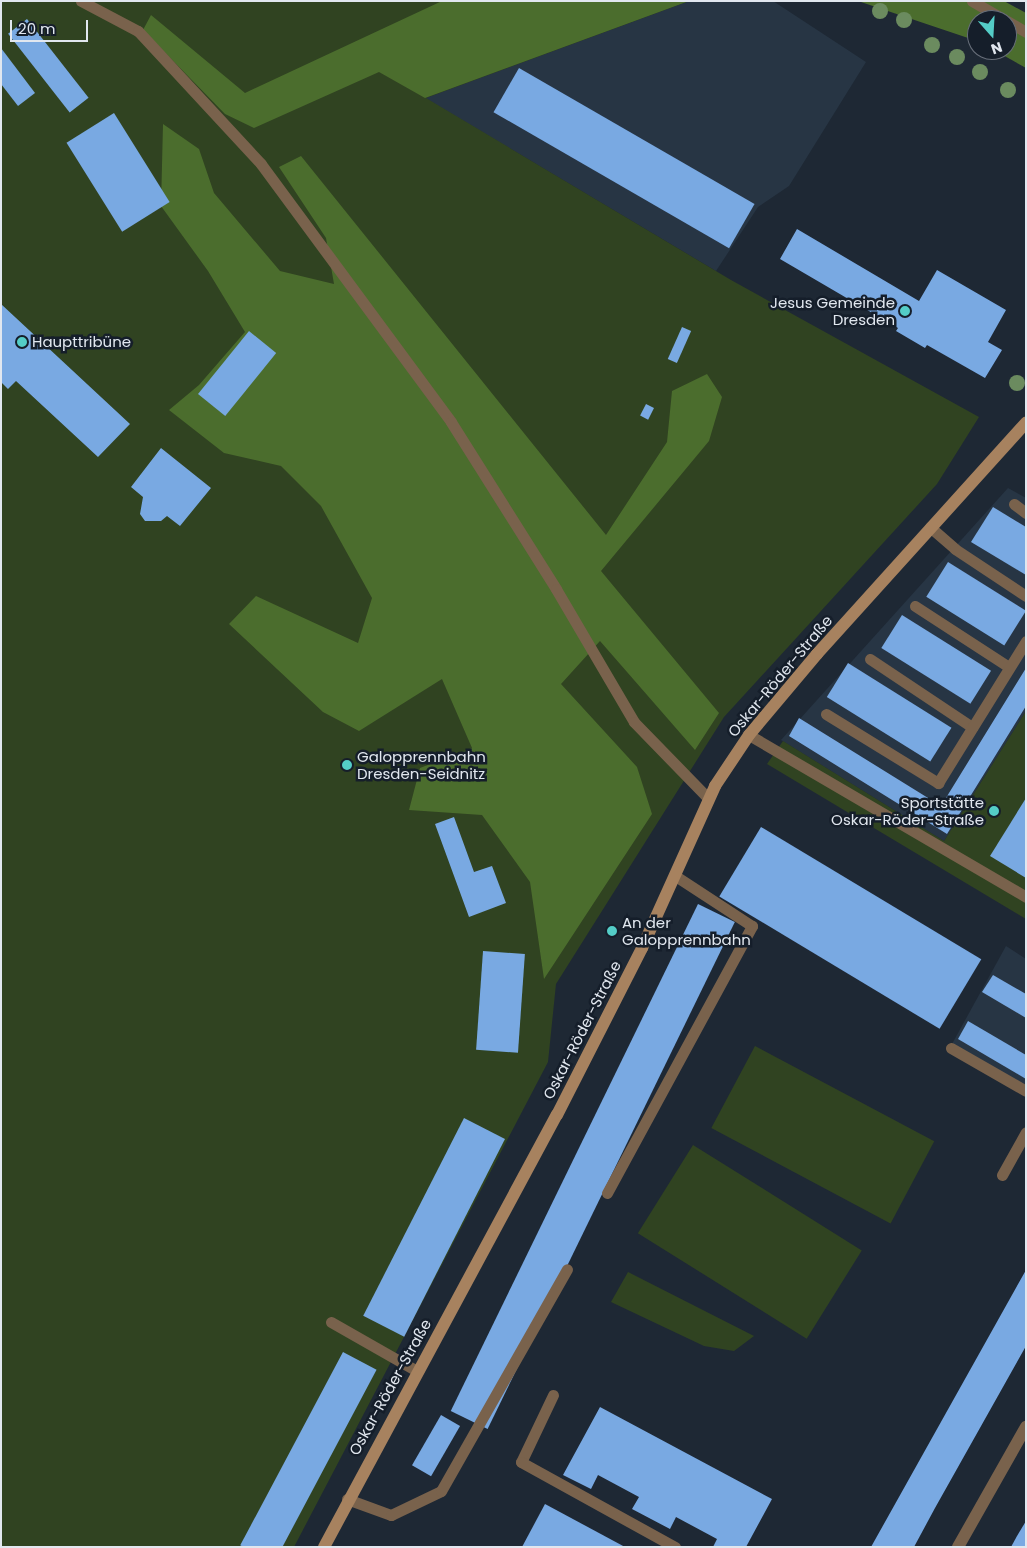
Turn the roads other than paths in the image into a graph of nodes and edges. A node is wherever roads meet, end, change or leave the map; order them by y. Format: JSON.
{"nodes":[{"id":1,"x":81,"y":1,"type":"edge"},
{"id":2,"x":972,"y":1,"type":"edge"},
{"id":3,"x":987,"y":10,"type":"edge"},
{"id":4,"x":1026,"y":423,"type":"edge"},
{"id":5,"x":1014,"y":504,"type":"dead end"},
{"id":6,"x":1026,"y":513,"type":"edge"},
{"id":7,"x":930,"y":527,"type":"junction"},
{"id":8,"x":1026,"y":596,"type":"edge"},
{"id":9,"x":915,"y":606,"type":"dead end"},
{"id":10,"x":1026,"y":641,"type":"edge"},
{"id":11,"x":870,"y":659,"type":"dead end"},
{"id":12,"x":1009,"y":667,"type":"junction"},
{"id":13,"x":826,"y":714,"type":"dead end"},
{"id":14,"x":972,"y":726,"type":"junction"},
{"id":15,"x":749,"y":735,"type":"junction"},
{"id":16,"x":708,"y":798,"type":"junction"},
{"id":17,"x":674,"y":875,"type":"junction"},
{"id":18,"x":1026,"y":897,"type":"edge"},
{"id":19,"x":951,"y":1048,"type":"dead end"},
{"id":20,"x":1026,"y":1091,"type":"edge"},
{"id":21,"x":1026,"y":1132,"type":"edge"},
{"id":22,"x":1002,"y":1175,"type":"dead end"},
{"id":23,"x":607,"y":1193,"type":"dead end"},
{"id":24,"x":567,"y":1270,"type":"dead end"},
{"id":25,"x":331,"y":1322,"type":"dead end"},
{"id":26,"x":417,"y":1371,"type":"junction"},
{"id":27,"x":553,"y":1395,"type":"dead end"},
{"id":28,"x":1025,"y":1428,"type":"edge"},
{"id":29,"x":347,"y":1499,"type":"junction"},
{"id":30,"x":324,"y":1547,"type":"edge"},
{"id":31,"x":675,"y":1547,"type":"edge"},
{"id":32,"x":958,"y":1547,"type":"edge"}],
"edges":[{"from":1,"to":16,"type":"lane"},
{"from":2,"to":3,"type":"lane"},
{"from":4,"to":7,"type":"street","name":"Oskar-Röder-Straße"},
{"from":5,"to":6,"type":"lane"},
{"from":7,"to":8,"type":"lane"},
{"from":7,"to":15,"type":"street","name":"Oskar-Röder-Straße"},
{"from":9,"to":12,"type":"lane"},
{"from":10,"to":12,"type":"lane"},
{"from":11,"to":14,"type":"lane"},
{"from":12,"to":14,"type":"lane"},
{"from":13,"to":14,"type":"lane"},
{"from":15,"to":16,"type":"street","name":"Oskar-Röder-Straße"},
{"from":15,"to":18,"type":"lane"},
{"from":16,"to":17,"type":"street","name":"Oskar-Röder-Straße"},
{"from":17,"to":23,"type":"lane"},
{"from":17,"to":26,"type":"street","name":"Oskar-Röder-Straße"},
{"from":19,"to":20,"type":"lane"},
{"from":21,"to":22,"type":"lane"},
{"from":24,"to":29,"type":"lane"},
{"from":25,"to":26,"type":"lane"},
{"from":26,"to":29,"type":"street","name":"Oskar-Röder-Straße"},
{"from":27,"to":31,"type":"lane"},
{"from":28,"to":32,"type":"street"},
{"from":29,"to":30,"type":"street","name":"Oskar-Röder-Straße"}]}
